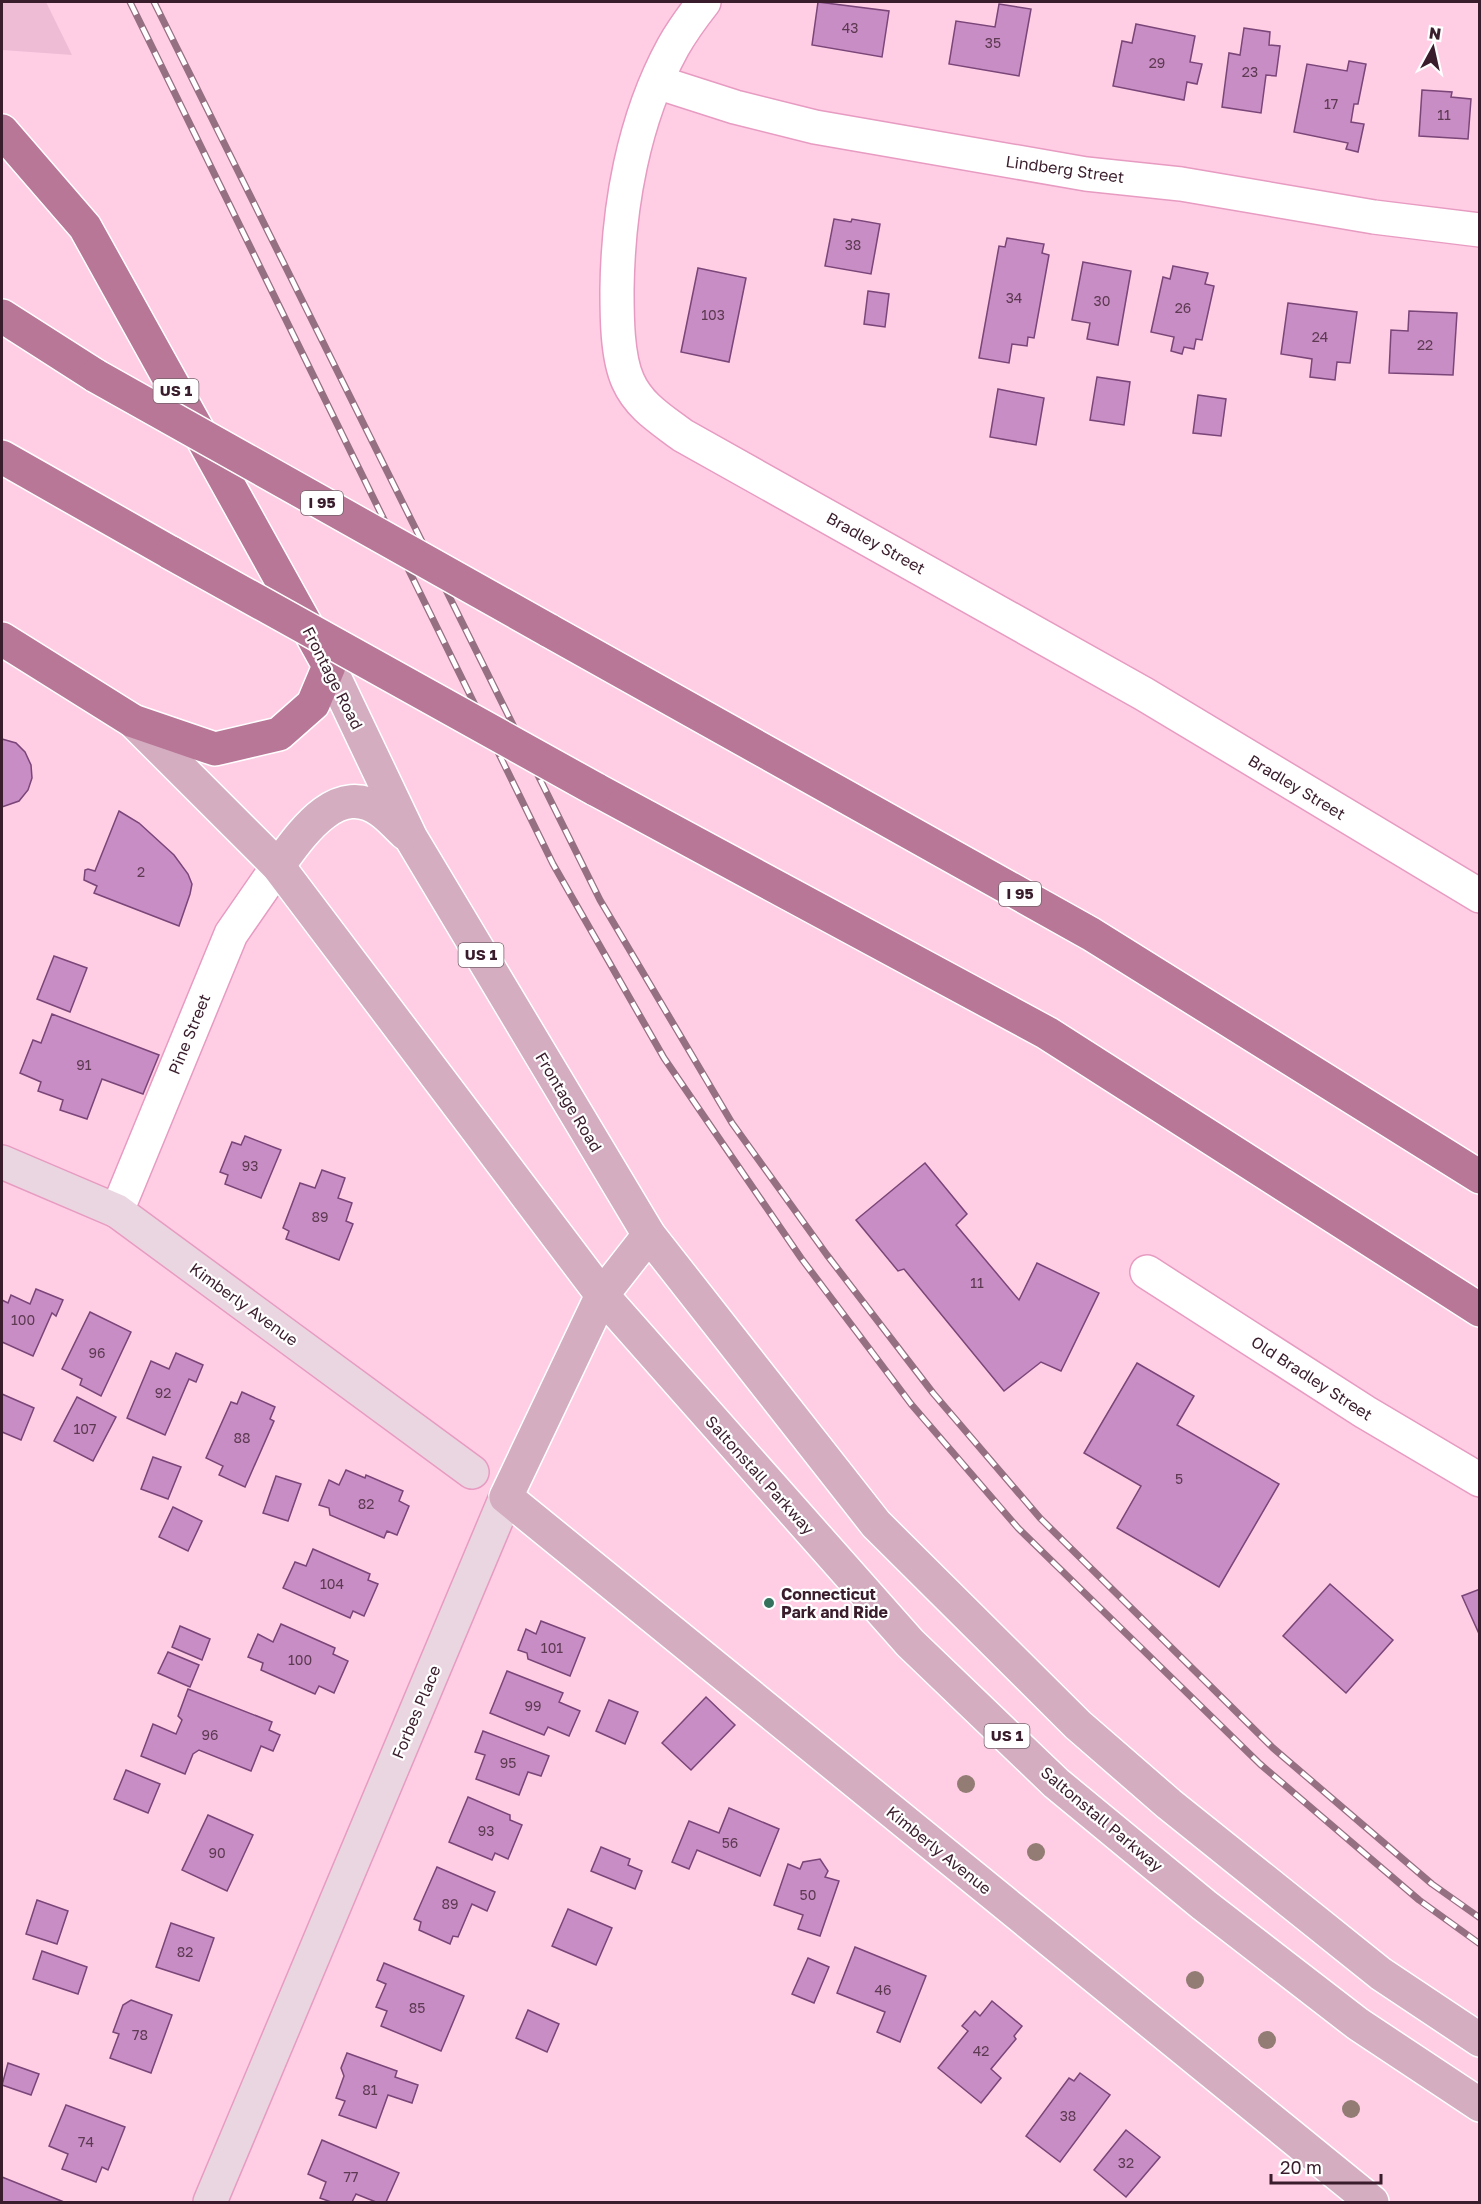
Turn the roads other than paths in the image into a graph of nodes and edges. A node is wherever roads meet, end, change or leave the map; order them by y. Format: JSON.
{"nodes":[{"id":1,"x":704,"y":2,"type":"edge"},
{"id":2,"x":657,"y":82,"type":"junction"},
{"id":3,"x":2,"y":131,"type":"edge"},
{"id":4,"x":1479,"y":230,"type":"edge"},
{"id":5,"x":2,"y":316,"type":"edge"},
{"id":6,"x":2,"y":323,"type":"edge"},
{"id":7,"x":96,"y":376,"type":"junction"},
{"id":8,"x":2,"y":457,"type":"edge"},
{"id":9,"x":2,"y":466,"type":"edge"},
{"id":10,"x":171,"y":553,"type":"junction"},
{"id":11,"x":2,"y":639,"type":"edge"},
{"id":12,"x":329,"y":666,"type":"junction"},
{"id":13,"x":133,"y":721,"type":"junction"},
{"id":14,"x":411,"y":838,"type":"junction"},
{"id":15,"x":278,"y":866,"type":"junction"},
{"id":16,"x":1479,"y":896,"type":"edge"},
{"id":17,"x":2,"y":1162,"type":"edge"},
{"id":18,"x":1479,"y":1177,"type":"edge"},
{"id":19,"x":117,"y":1210,"type":"junction"},
{"id":20,"x":649,"y":1235,"type":"junction"},
{"id":21,"x":1147,"y":1272,"type":"dead end"},
{"id":22,"x":602,"y":1295,"type":"junction"},
{"id":23,"x":1479,"y":1310,"type":"edge"},
{"id":24,"x":472,"y":1472,"type":"dead end"},
{"id":25,"x":1479,"y":1480,"type":"edge"},
{"id":26,"x":506,"y":1497,"type":"junction"},
{"id":27,"x":1479,"y":2040,"type":"edge"},
{"id":28,"x":1479,"y":2105,"type":"edge"},
{"id":29,"x":210,"y":2202,"type":"edge"},
{"id":30,"x":1372,"y":2202,"type":"edge"}],
"edges":[{"from":1,"to":2,"type":"street","name":"Bradley Street"},
{"from":2,"to":4,"type":"street","name":"Lindberg Street"},
{"from":2,"to":16,"type":"street","name":"Bradley Street"},
{"from":3,"to":12,"type":"highway","name":"Frontage Road","number":"US 1"},
{"from":5,"to":7,"type":"highway"},
{"from":6,"to":7,"type":"highway","number":"I 95"},
{"from":7,"to":18,"type":"highway","number":"I 95","bridge":true},
{"from":8,"to":10,"type":"highway"},
{"from":9,"to":10,"type":"highway"},
{"from":10,"to":23,"type":"highway","bridge":true},
{"from":11,"to":13,"type":"highway","number":"US 1"},
{"from":12,"to":13,"type":"highway"},
{"from":12,"to":14,"type":"main road","name":"Frontage Road","number":"US 1"},
{"from":13,"to":15,"type":"main road","number":"US 1"},
{"from":14,"to":15,"type":"main road"},
{"from":14,"to":20,"type":"main road","name":"Frontage Road","number":"US 1"},
{"from":15,"to":19,"type":"street","name":"Pine Street"},
{"from":15,"to":22,"type":"main road","number":"US 1"},
{"from":17,"to":19,"type":"street","name":"Kimberly Avenue"},
{"from":19,"to":24,"type":"street","name":"Kimberly Avenue"},
{"from":20,"to":22,"type":"main road","name":"Forbes Place"},
{"from":20,"to":27,"type":"main road","number":"US 1"},
{"from":21,"to":25,"type":"street","name":"Old Bradley Street"},
{"from":22,"to":26,"type":"main road","name":"Forbes Place"},
{"from":22,"to":28,"type":"main road","name":"Saltonstall Parkway","number":"US 1"},
{"from":26,"to":29,"type":"street","name":"Forbes Place"},
{"from":26,"to":30,"type":"main road","name":"Kimberly Avenue"}]}
